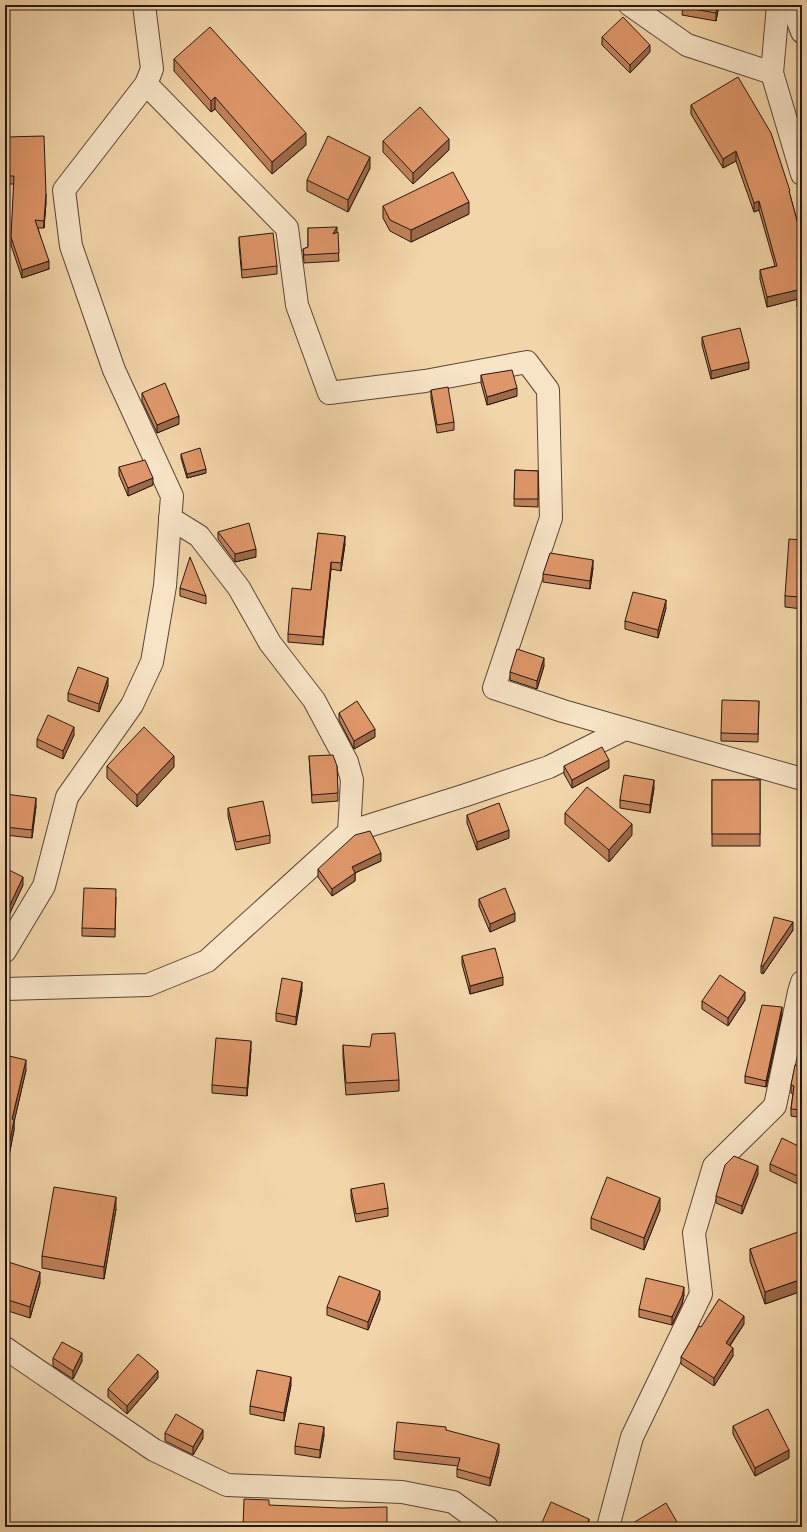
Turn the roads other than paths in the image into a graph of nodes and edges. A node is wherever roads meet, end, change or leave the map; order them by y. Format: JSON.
{"nodes":[{"id":1,"x":144,"y":5,"type":"edge"},
{"id":2,"x":630,"y":5,"type":"edge"},
{"id":3,"x":778,"y":5,"type":"edge"},
{"id":4,"x":792,"y":5,"type":"edge"},
{"id":5,"x":802,"y":32,"type":"edge"},
{"id":6,"x":772,"y":73,"type":"junction"},
{"id":7,"x":146,"y":84,"type":"junction"},
{"id":8,"x":802,"y":174,"type":"edge"},
{"id":9,"x":170,"y":518,"type":"junction"},
{"id":10,"x":626,"y":729,"type":"junction"},
{"id":11,"x":802,"y":779,"type":"edge"},
{"id":12,"x":349,"y":832,"type":"junction"},
{"id":13,"x":5,"y":952,"type":"edge"},
{"id":14,"x":802,"y":982,"type":"edge"},
{"id":15,"x":5,"y":989,"type":"edge"},
{"id":16,"x":5,"y":1348,"type":"edge"},
{"id":17,"x":487,"y":1527,"type":"edge"},
{"id":18,"x":608,"y":1527,"type":"edge"}],
"edges":[{"from":1,"to":7,"type":"street"},
{"from":2,"to":6,"type":"street"},
{"from":3,"to":6,"type":"street"},
{"from":4,"to":5,"type":"street"},
{"from":6,"to":8,"type":"street"},
{"from":7,"to":9,"type":"street"},
{"from":7,"to":10,"type":"street"},
{"from":9,"to":12,"type":"street"},
{"from":9,"to":13,"type":"street"},
{"from":10,"to":11,"type":"street"},
{"from":10,"to":12,"type":"street"},
{"from":12,"to":15,"type":"street"},
{"from":14,"to":18,"type":"street"},
{"from":16,"to":17,"type":"street"}]}
